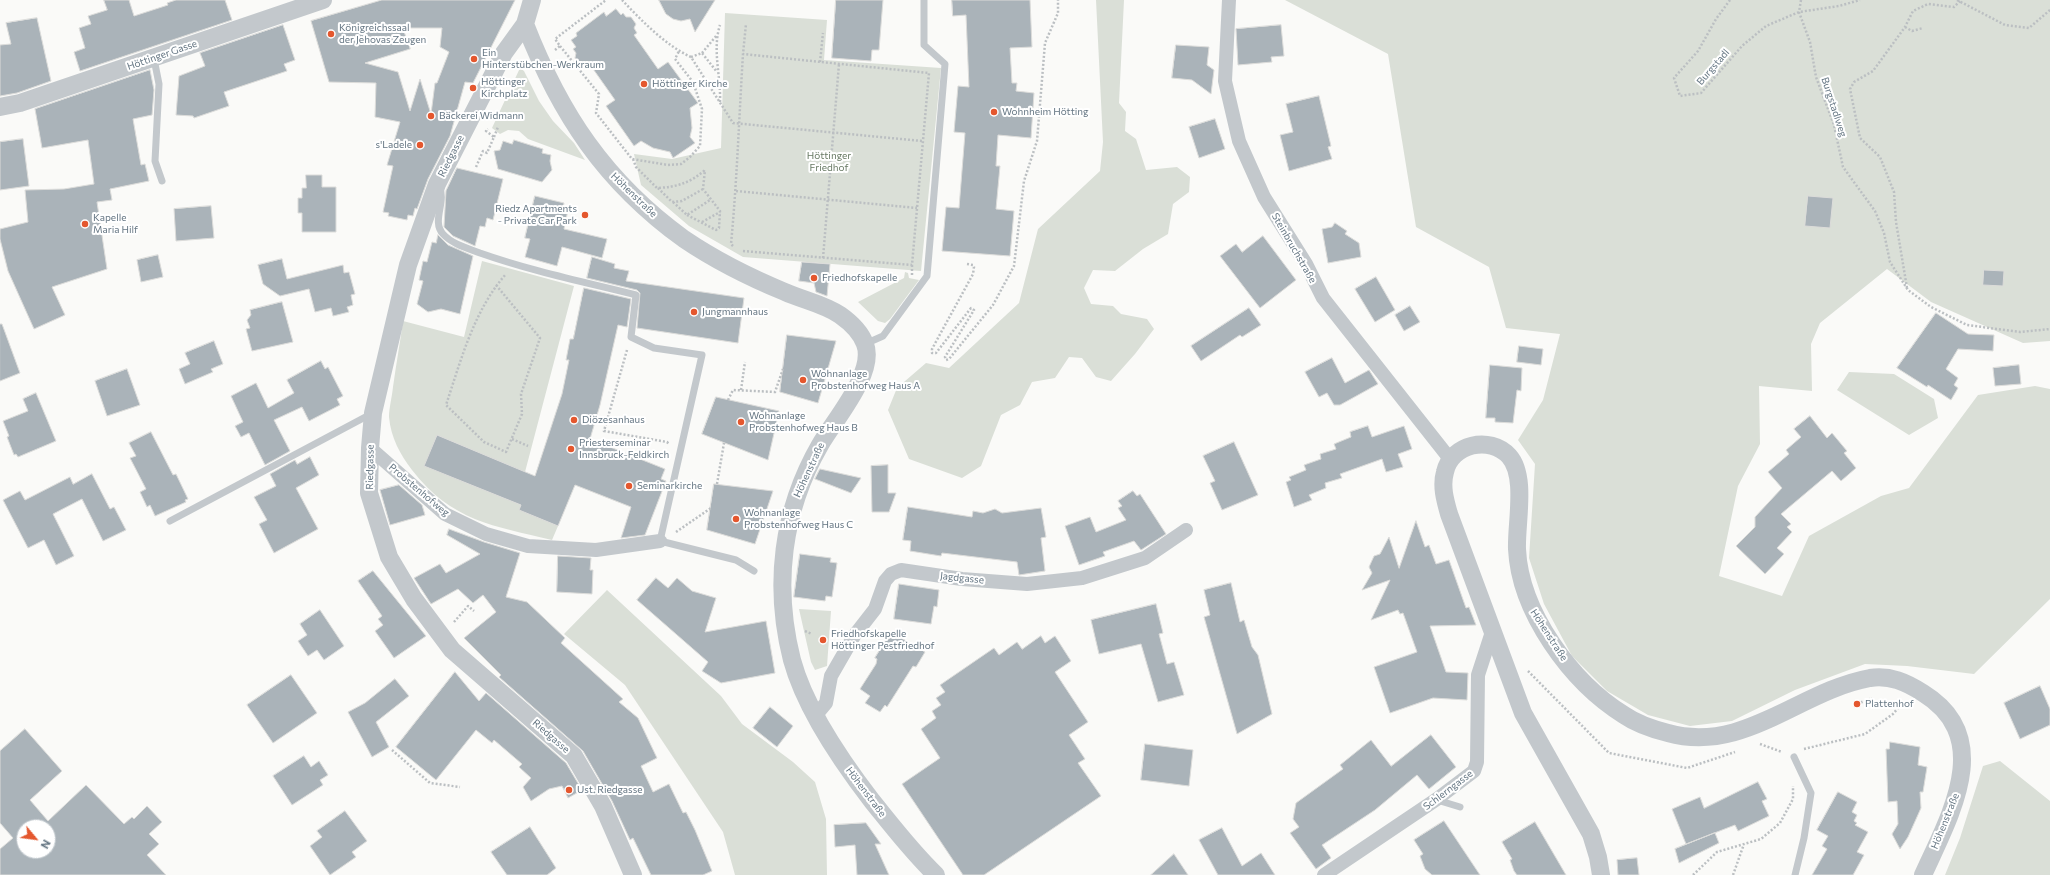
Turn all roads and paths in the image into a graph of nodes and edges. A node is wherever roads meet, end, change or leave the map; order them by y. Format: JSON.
{"nodes":[{"id":1,"x":323,"y":0,"type":"edge"},
{"id":2,"x":532,"y":0,"type":"edge"},
{"id":3,"x":622,"y":0,"type":"edge"},
{"id":4,"x":924,"y":0,"type":"edge"},
{"id":5,"x":1058,"y":0,"type":"edge"},
{"id":6,"x":1228,"y":0,"type":"edge"},
{"id":7,"x":1730,"y":0,"type":"edge"},
{"id":8,"x":1801,"y":0,"type":"edge"},
{"id":9,"x":1860,"y":0,"type":"edge"},
{"id":10,"x":1959,"y":1,"type":"edge"},
{"id":11,"x":2050,"y":10,"type":"edge"},
{"id":12,"x":1799,"y":12,"type":"junction"},
{"id":13,"x":525,"y":24,"type":"junction"},
{"id":14,"x":746,"y":24,"type":"dead end"},
{"id":15,"x":720,"y":25,"type":"dead end"},
{"id":16,"x":1905,"y":27,"type":"junction"},
{"id":17,"x":1923,"y":28,"type":"dead end"},
{"id":18,"x":823,"y":33,"type":"dead end"},
{"id":19,"x":717,"y":35,"type":"junction"},
{"id":20,"x":560,"y":46,"type":"dead end"},
{"id":21,"x":679,"y":51,"type":"junction"},
{"id":22,"x":702,"y":53,"type":"junction"},
{"id":23,"x":743,"y":54,"type":"junction"},
{"id":24,"x":691,"y":57,"type":"junction"},
{"id":25,"x":154,"y":59,"type":"junction"},
{"id":26,"x":820,"y":62,"type":"junction"},
{"id":27,"x":839,"y":64,"type":"junction"},
{"id":28,"x":717,"y":72,"type":"junction"},
{"id":29,"x":720,"y":102,"type":"junction"},
{"id":30,"x":0,"y":107,"type":"edge"},
{"id":31,"x":738,"y":124,"type":"junction"},
{"id":32,"x":498,"y":127,"type":"dead end"},
{"id":33,"x":486,"y":131,"type":"dead end"},
{"id":34,"x":833,"y":133,"type":"junction"},
{"id":35,"x":494,"y":137,"type":"junction"},
{"id":36,"x":922,"y":141,"type":"junction"},
{"id":37,"x":632,"y":158,"type":"junction"},
{"id":38,"x":476,"y":167,"type":"dead end"},
{"id":39,"x":162,"y":181,"type":"dead end"},
{"id":40,"x":437,"y":184,"type":"junction"},
{"id":41,"x":657,"y":188,"type":"junction"},
{"id":42,"x":703,"y":189,"type":"junction"},
{"id":43,"x":736,"y":191,"type":"junction"},
{"id":44,"x":710,"y":200,"type":"junction"},
{"id":45,"x":828,"y":200,"type":"junction"},
{"id":46,"x":672,"y":202,"type":"junction"},
{"id":47,"x":917,"y":208,"type":"junction"},
{"id":48,"x":720,"y":211,"type":"junction"},
{"id":49,"x":687,"y":215,"type":"junction"},
{"id":50,"x":701,"y":222,"type":"junction"},
{"id":51,"x":823,"y":258,"type":"junction"},
{"id":52,"x":967,"y":264,"type":"dead end"},
{"id":53,"x":513,"y":265,"type":"junction"},
{"id":54,"x":496,"y":285,"type":"junction"},
{"id":55,"x":1908,"y":290,"type":"junction"},
{"id":56,"x":2050,"y":328,"type":"edge"},
{"id":57,"x":631,"y":338,"type":"junction"},
{"id":58,"x":865,"y":344,"type":"junction"},
{"id":59,"x":745,"y":362,"type":"dead end"},
{"id":60,"x":783,"y":369,"type":"dead end"},
{"id":61,"x":741,"y":390,"type":"junction"},
{"id":62,"x":728,"y":400,"type":"dead end"},
{"id":63,"x":373,"y":413,"type":"junction"},
{"id":64,"x":512,"y":439,"type":"junction"},
{"id":65,"x":724,"y":443,"type":"dead end"},
{"id":66,"x":528,"y":446,"type":"dead end"},
{"id":67,"x":370,"y":448,"type":"junction"},
{"id":68,"x":680,"y":448,"type":"junction"},
{"id":69,"x":1450,"y":459,"type":"junction"},
{"id":70,"x":717,"y":484,"type":"dead end"},
{"id":71,"x":710,"y":508,"type":"dead end"},
{"id":72,"x":170,"y":520,"type":"dead end"},
{"id":73,"x":1186,"y":530,"type":"dead end"},
{"id":74,"x":660,"y":541,"type":"junction"},
{"id":75,"x":754,"y":571,"type":"dead end"},
{"id":76,"x":474,"y":611,"type":"dead end"},
{"id":77,"x":1492,"y":632,"type":"junction"},
{"id":78,"x":442,"y":636,"type":"junction"},
{"id":79,"x":1875,"y":696,"type":"dead end"},
{"id":80,"x":1897,"y":697,"type":"dead end"},
{"id":81,"x":1909,"y":703,"type":"dead end"},
{"id":82,"x":1857,"y":704,"type":"dead end"},
{"id":83,"x":816,"y":715,"type":"junction"},
{"id":84,"x":1760,"y":744,"type":"dead end"},
{"id":85,"x":392,"y":750,"type":"dead end"},
{"id":86,"x":1794,"y":757,"type":"joint"},
{"id":87,"x":460,"y":787,"type":"dead end"},
{"id":88,"x":1437,"y":800,"type":"junction"},
{"id":89,"x":1460,"y":808,"type":"dead end"},
{"id":90,"x":1744,"y":844,"type":"dead end"},
{"id":91,"x":633,"y":875,"type":"edge"},
{"id":92,"x":936,"y":875,"type":"edge"},
{"id":93,"x":1324,"y":875,"type":"edge"},
{"id":94,"x":1601,"y":875,"type":"edge"},
{"id":95,"x":1733,"y":875,"type":"edge"},
{"id":96,"x":1794,"y":875,"type":"edge"},
{"id":97,"x":1923,"y":875,"type":"edge"}],
"edges":[{"from":1,"to":25,"type":"street","name":"Höttinger Gasse"},
{"from":2,"to":13,"type":"street","name":"Riedgasse"},
{"from":3,"to":21,"type":"path"},
{"from":4,"to":58,"type":"lane"},
{"from":5,"to":52,"type":"path"},
{"from":6,"to":69,"type":"street","name":"Steinbruchstraße"},
{"from":7,"to":12,"type":"path","name":"Burgstadl"},
{"from":8,"to":12,"type":"path","name":"Burgstadlweg"},
{"from":9,"to":12,"type":"path","name":"Burgstadl"},
{"from":10,"to":11,"type":"path"},
{"from":10,"to":16,"type":"path"},
{"from":12,"to":55,"type":"path","name":"Burgstadlweg"},
{"from":13,"to":40,"type":"street","name":"Riedgasse"},
{"from":13,"to":58,"type":"street","name":"Höhenstraße"},
{"from":14,"to":23,"type":"path"},
{"from":15,"to":19,"type":"path"},
{"from":16,"to":17,"type":"path"},
{"from":16,"to":55,"type":"path"},
{"from":18,"to":26,"type":"path"},
{"from":19,"to":22,"type":"path"},
{"from":19,"to":28,"type":"path"},
{"from":20,"to":37,"type":"path"},
{"from":21,"to":24,"type":"path"},
{"from":21,"to":37,"type":"path"},
{"from":22,"to":24,"type":"path"},
{"from":22,"to":28,"type":"path"},
{"from":23,"to":26,"type":"path"},
{"from":23,"to":31,"type":"path"},
{"from":24,"to":29,"type":"path"},
{"from":25,"to":30,"type":"street","name":"Höttinger Gasse"},
{"from":25,"to":39,"type":"lane"},
{"from":26,"to":27,"type":"path"},
{"from":27,"to":34,"type":"path"},
{"from":27,"to":36,"type":"path"},
{"from":28,"to":29,"type":"path"},
{"from":29,"to":31,"type":"path"},
{"from":31,"to":34,"type":"path"},
{"from":31,"to":43,"type":"path"},
{"from":32,"to":35,"type":"path"},
{"from":33,"to":35,"type":"path"},
{"from":34,"to":36,"type":"path"},
{"from":34,"to":45,"type":"path"},
{"from":35,"to":38,"type":"path"},
{"from":36,"to":47,"type":"path"},
{"from":37,"to":41,"type":"path"},
{"from":40,"to":53,"type":"lane"},
{"from":40,"to":63,"type":"street","name":"Riedgasse"},
{"from":41,"to":42,"type":"path"},
{"from":41,"to":46,"type":"path"},
{"from":42,"to":44,"type":"path"},
{"from":42,"to":46,"type":"path"},
{"from":43,"to":45,"type":"path"},
{"from":43,"to":51,"type":"path"},
{"from":44,"to":48,"type":"path"},
{"from":44,"to":49,"type":"path"},
{"from":45,"to":47,"type":"path"},
{"from":45,"to":51,"type":"path"},
{"from":46,"to":49,"type":"path"},
{"from":47,"to":51,"type":"path"},
{"from":48,"to":50,"type":"path"},
{"from":48,"to":50,"type":"path"},
{"from":49,"to":50,"type":"path"},
{"from":53,"to":54,"type":"path"},
{"from":53,"to":57,"type":"lane"},
{"from":54,"to":64,"type":"path"},
{"from":54,"to":64,"type":"path"},
{"from":55,"to":56,"type":"path","name":"Burgstadlweg"},
{"from":57,"to":68,"type":"lane"},
{"from":57,"to":68,"type":"path"},
{"from":58,"to":83,"type":"street","name":"Höhenstraße"},
{"from":59,"to":61,"type":"path"},
{"from":60,"to":61,"type":"path"},
{"from":61,"to":62,"type":"path"},
{"from":63,"to":67,"type":"street","name":"Riedgasse"},
{"from":63,"to":72,"type":"lane"},
{"from":64,"to":66,"type":"path"},
{"from":65,"to":70,"type":"path"},
{"from":67,"to":74,"type":"street","name":"Probstenhofweg"},
{"from":67,"to":78,"type":"street","name":"Riedgasse"},
{"from":68,"to":74,"type":"lane"},
{"from":69,"to":77,"type":"street"},
{"from":69,"to":97,"type":"street","name":"Höhenstraße"},
{"from":71,"to":74,"type":"path"},
{"from":73,"to":83,"type":"street","name":"Jagdgasse"},
{"from":74,"to":75,"type":"lane"},
{"from":76,"to":78,"type":"path"},
{"from":77,"to":88,"type":"street","name":"Schlerngasse"},
{"from":77,"to":94,"type":"street"},
{"from":78,"to":91,"type":"street","name":"Riedgasse"},
{"from":79,"to":82,"type":"path"},
{"from":80,"to":81,"type":"path"},
{"from":83,"to":92,"type":"street","name":"Höhenstraße"},
{"from":84,"to":86,"type":"path"},
{"from":85,"to":87,"type":"path"},
{"from":86,"to":96,"type":"lane"},
{"from":88,"to":89,"type":"lane"},
{"from":88,"to":93,"type":"street","name":"Schlerngasse"},
{"from":90,"to":95,"type":"path"}]}
